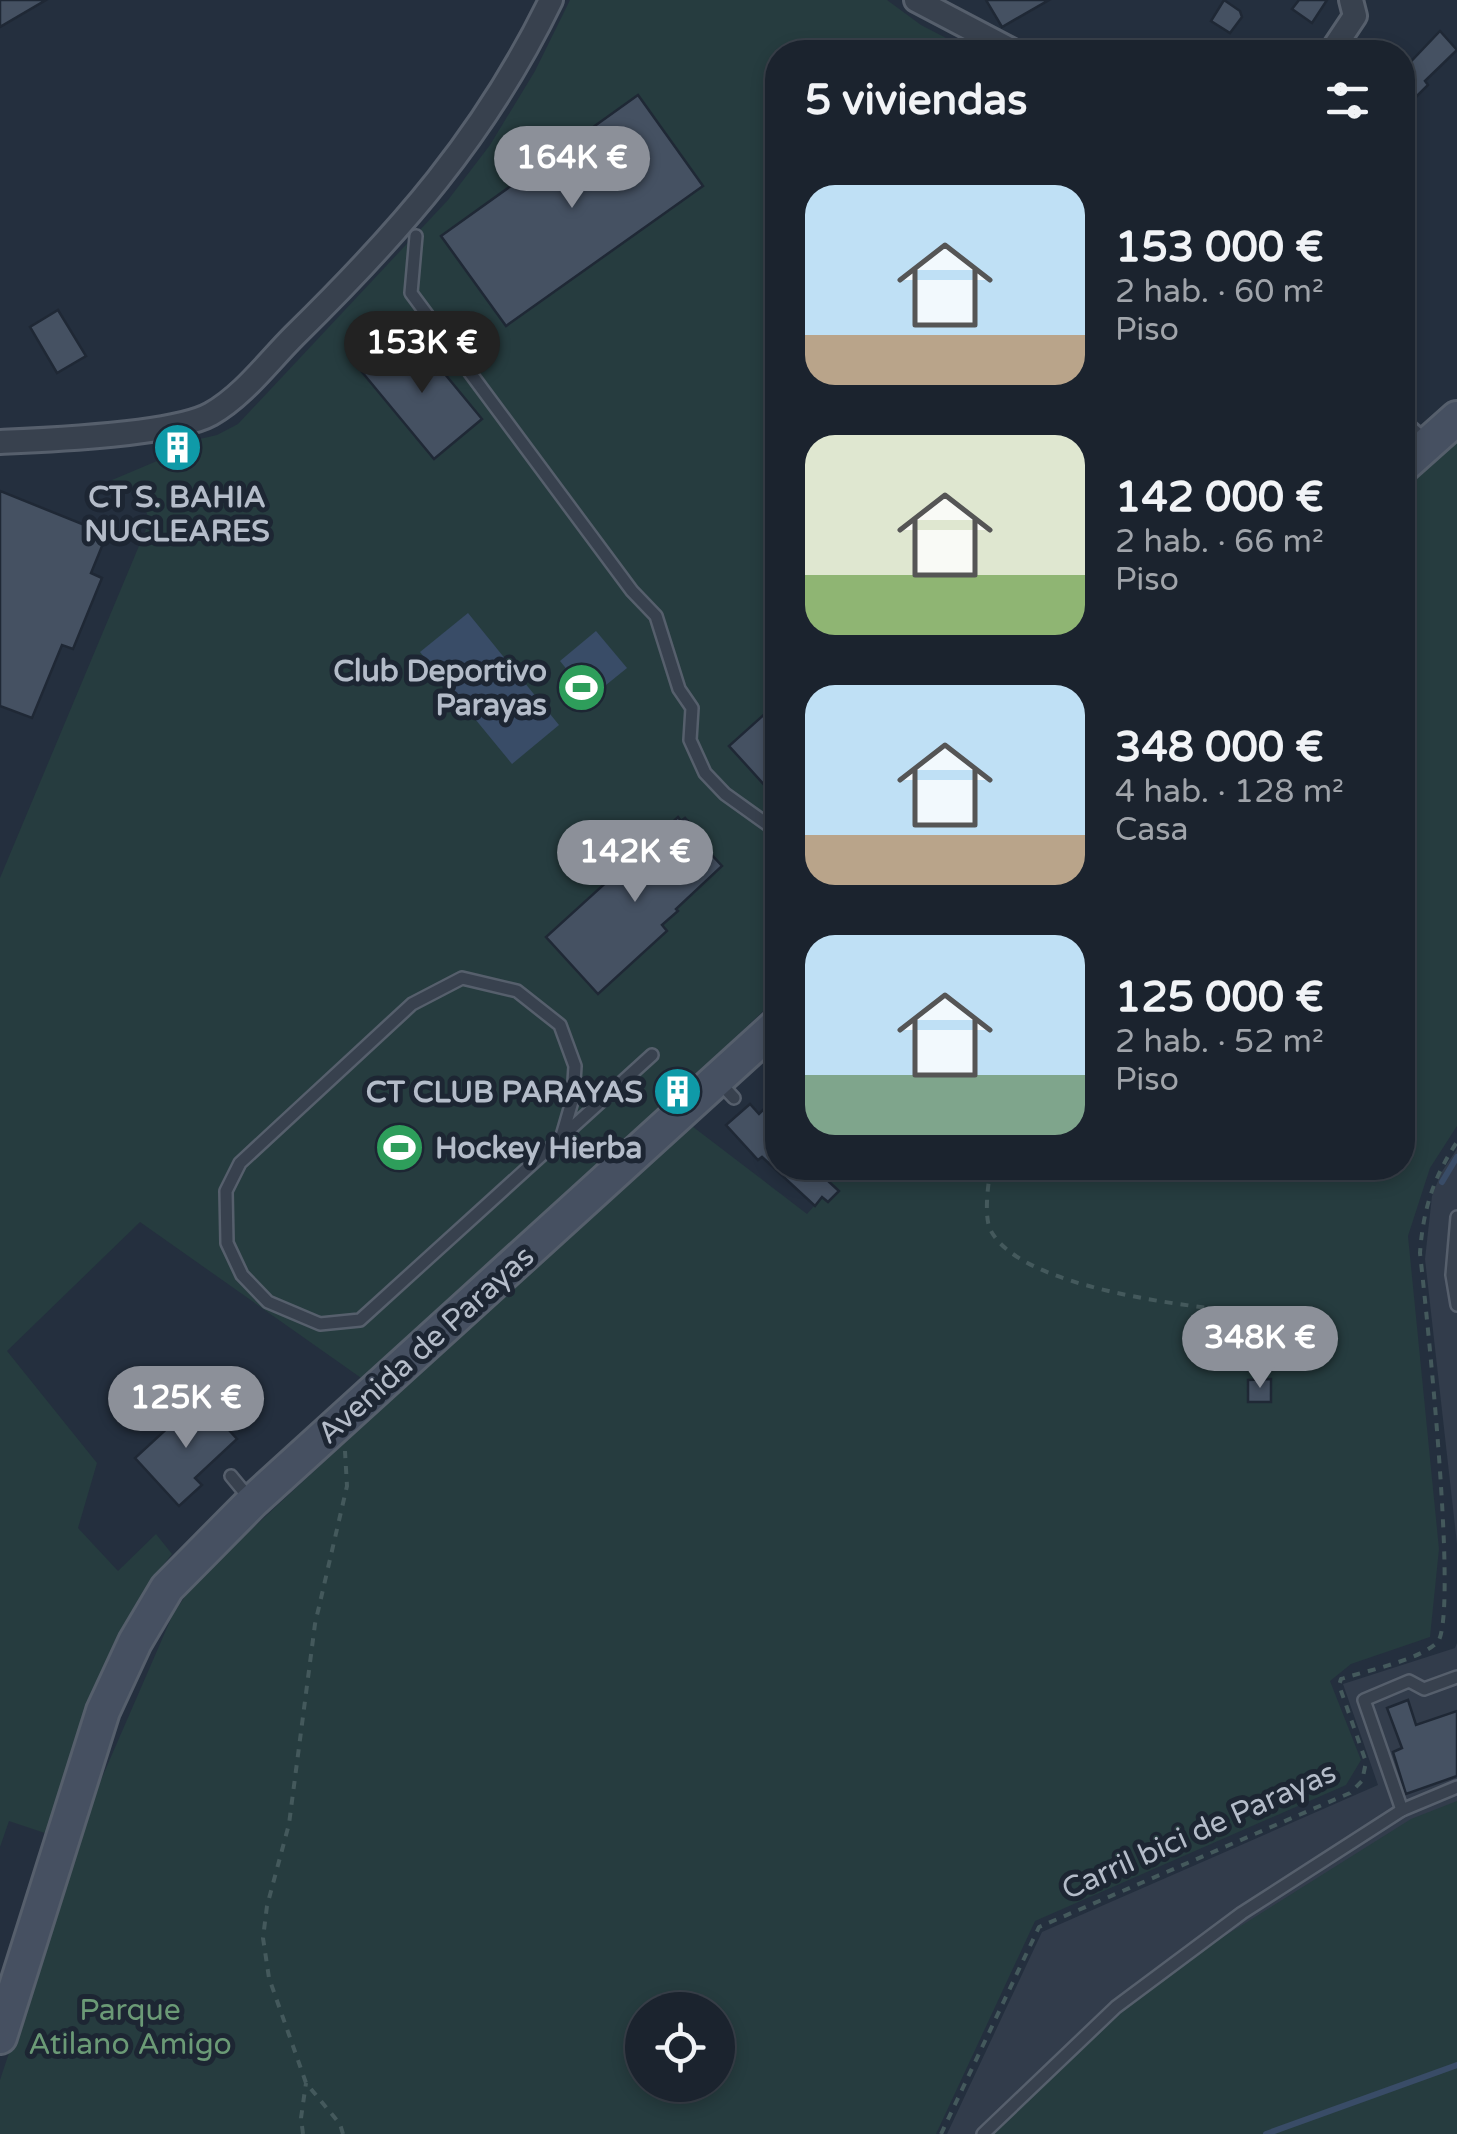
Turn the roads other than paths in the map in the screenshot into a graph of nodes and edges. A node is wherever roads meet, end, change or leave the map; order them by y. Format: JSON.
{"nodes":[{"id":1,"x":551,"y":0,"type":"edge"},
{"id":2,"x":1351,"y":0,"type":"edge"},
{"id":3,"x":920,"y":1,"type":"edge"},
{"id":4,"x":993,"y":40,"type":"edge"},
{"id":5,"x":1339,"y":40,"type":"edge"},
{"id":6,"x":416,"y":236,"type":"dead end"},
{"id":7,"x":1457,"y":418,"type":"edge"},
{"id":8,"x":0,"y":442,"type":"edge"},
{"id":9,"x":1415,"y":444,"type":"edge"},
{"id":10,"x":765,"y":823,"type":"edge"},
{"id":11,"x":765,"y":1040,"type":"edge"},
{"id":12,"x":652,"y":1055,"type":"dead end"},
{"id":13,"x":562,"y":1136,"type":"junction"},
{"id":14,"x":1457,"y":1217,"type":"edge"},
{"id":15,"x":1457,"y":1305,"type":"edge"},
{"id":16,"x":231,"y":1476,"type":"dead end"},
{"id":17,"x":252,"y":1502,"type":"junction"},
{"id":18,"x":1457,"y":1676,"type":"edge"},
{"id":19,"x":1457,"y":1787,"type":"edge"},
{"id":20,"x":1402,"y":1810,"type":"junction"},
{"id":21,"x":0,"y":2037,"type":"edge"},
{"id":22,"x":983,"y":2134,"type":"edge"}],
"edges":[{"from":1,"to":8,"type":"street"},
{"from":2,"to":5,"type":"street"},
{"from":3,"to":4,"type":"street"},
{"from":6,"to":10,"type":"lane"},
{"from":7,"to":9,"type":"street"},
{"from":11,"to":17,"type":"street","name":"Avenida de Parayas"},
{"from":12,"to":13,"type":"lane"},
{"from":13,"to":13,"type":"lane"},
{"from":14,"to":15,"type":"lane"},
{"from":16,"to":17,"type":"lane"},
{"from":17,"to":21,"type":"street","name":"Avenida de Parayas"},
{"from":18,"to":20,"type":"lane"},
{"from":19,"to":20,"type":"lane"},
{"from":20,"to":22,"type":"lane"}]}
